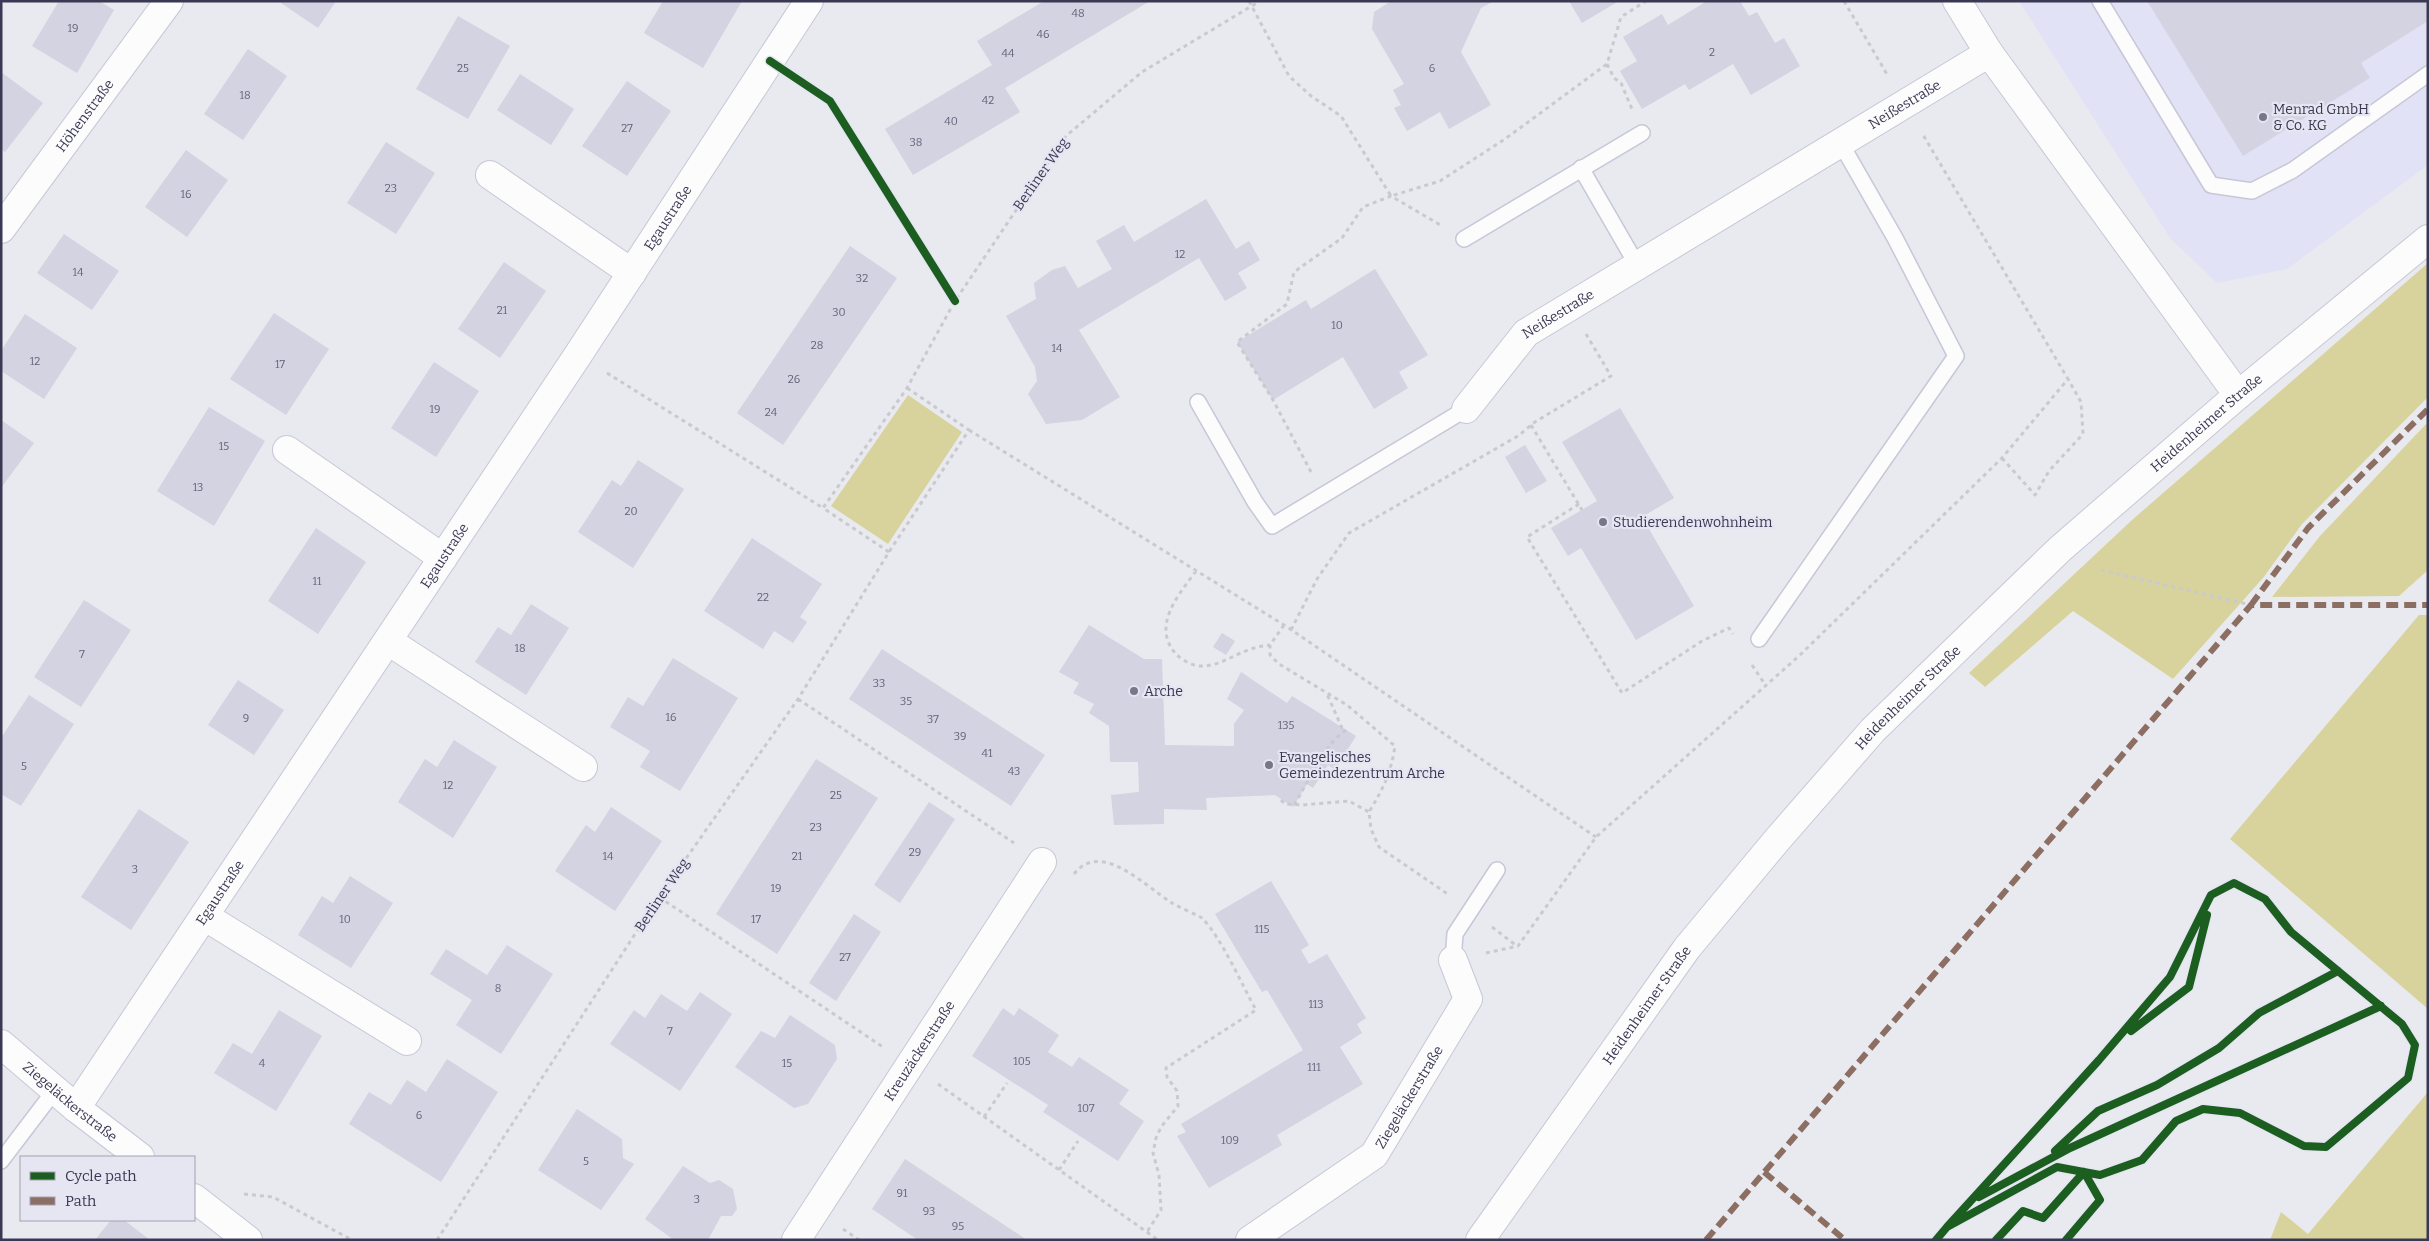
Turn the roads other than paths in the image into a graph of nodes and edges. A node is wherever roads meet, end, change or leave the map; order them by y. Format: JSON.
{"nodes":[{"id":1,"x":168,"y":1,"type":"edge"},
{"id":2,"x":809,"y":1,"type":"edge"},
{"id":3,"x":1957,"y":1,"type":"edge"},
{"id":4,"x":2100,"y":1,"type":"edge"},
{"id":5,"x":1989,"y":52,"type":"junction"},
{"id":6,"x":2428,"y":74,"type":"edge"},
{"id":7,"x":1642,"y":133,"type":"road end"},
{"id":8,"x":1840,"y":142,"type":"junction"},
{"id":9,"x":1581,"y":168,"type":"junction"},
{"id":10,"x":490,"y":174,"type":"dead end"},
{"id":11,"x":1,"y":229,"type":"edge"},
{"id":12,"x":1464,"y":239,"type":"road end"},
{"id":13,"x":2428,"y":239,"type":"edge"},
{"id":14,"x":1637,"y":265,"type":"junction"},
{"id":15,"x":632,"y":273,"type":"junction"},
{"id":16,"x":2238,"y":395,"type":"junction"},
{"id":17,"x":1198,"y":402,"type":"dead end"},
{"id":18,"x":1466,"y":409,"type":"joint"},
{"id":19,"x":287,"y":450,"type":"dead end"},
{"id":20,"x":443,"y":558,"type":"junction"},
{"id":21,"x":1759,"y":639,"type":"dead end"},
{"id":22,"x":388,"y":641,"type":"junction"},
{"id":23,"x":583,"y":767,"type":"dead end"},
{"id":24,"x":1042,"y":862,"type":"road end"},
{"id":25,"x":1497,"y":870,"type":"dead end"},
{"id":26,"x":204,"y":916,"type":"junction"},
{"id":27,"x":1453,"y":960,"type":"joint"},
{"id":28,"x":407,"y":1041,"type":"dead end"},
{"id":29,"x":1,"y":1044,"type":"edge"},
{"id":30,"x":55,"y":1090,"type":"junction"},
{"id":31,"x":76,"y":1108,"type":"junction"},
{"id":32,"x":139,"y":1156,"type":"edge"},
{"id":33,"x":1,"y":1161,"type":"edge"},
{"id":34,"x":195,"y":1199,"type":"edge"},
{"id":35,"x":248,"y":1240,"type":"edge"},
{"id":36,"x":796,"y":1240,"type":"edge"},
{"id":37,"x":1250,"y":1240,"type":"edge"},
{"id":38,"x":1480,"y":1240,"type":"edge"}],
"edges":[{"from":1,"to":11,"type":"street","name":"Höhenstraße"},
{"from":2,"to":15,"type":"street","name":"Egaustraße"},
{"from":3,"to":5,"type":"street"},
{"from":4,"to":6,"type":"lane"},
{"from":5,"to":8,"type":"street","name":"Neißestraße"},
{"from":5,"to":16,"type":"street"},
{"from":7,"to":9,"type":"lane"},
{"from":8,"to":14,"type":"street","name":"Neißestraße"},
{"from":8,"to":21,"type":"lane"},
{"from":9,"to":12,"type":"lane"},
{"from":9,"to":14,"type":"lane"},
{"from":10,"to":15,"type":"street"},
{"from":13,"to":16,"type":"street","name":"Heidenheimer Straße"},
{"from":14,"to":18,"type":"street","name":"Neißestraße"},
{"from":15,"to":20,"type":"street","name":"Egaustraße"},
{"from":16,"to":38,"type":"street","name":"Heidenheimer Straße"},
{"from":17,"to":18,"type":"lane","name":"Neißestraße"},
{"from":19,"to":20,"type":"street"},
{"from":20,"to":22,"type":"street","name":"Egaustraße"},
{"from":22,"to":23,"type":"street"},
{"from":22,"to":26,"type":"street","name":"Egaustraße"},
{"from":24,"to":36,"type":"street","name":"Kreuzäckerstraße"},
{"from":25,"to":27,"type":"lane"},
{"from":26,"to":28,"type":"street"},
{"from":26,"to":31,"type":"street","name":"Egaustraße"},
{"from":27,"to":37,"type":"street","name":"Ziegeläckerstraße"},
{"from":29,"to":30,"type":"street","name":"Ziegeläckerstraße"},
{"from":30,"to":31,"type":"street","name":"Ziegeläckerstraße"},
{"from":30,"to":33,"type":"lane"},
{"from":31,"to":32,"type":"street","name":"Ziegeläckerstraße"},
{"from":34,"to":35,"type":"street"}]}
